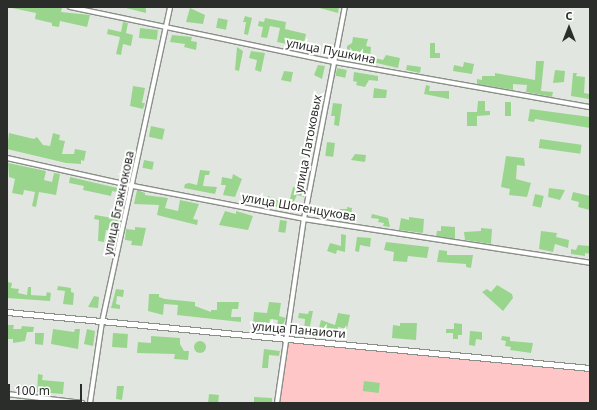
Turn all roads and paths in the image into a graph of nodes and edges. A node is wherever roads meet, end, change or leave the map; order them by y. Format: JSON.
{"nodes":[{"id":1,"x":70,"y":7,"type":"edge"},
{"id":2,"x":170,"y":7,"type":"edge"},
{"id":3,"x":344,"y":7,"type":"edge"},
{"id":4,"x":165,"y":28,"type":"junction"},
{"id":5,"x":334,"y":62,"type":"junction"},
{"id":6,"x":590,"y":107,"type":"edge"},
{"id":7,"x":7,"y":158,"type":"edge"},
{"id":8,"x":133,"y":186,"type":"junction"},
{"id":9,"x":304,"y":219,"type":"junction"},
{"id":10,"x":590,"y":263,"type":"edge"},
{"id":11,"x":7,"y":312,"type":"edge"},
{"id":12,"x":102,"y":322,"type":"junction"},
{"id":13,"x":288,"y":339,"type":"junction"},
{"id":14,"x":590,"y":368,"type":"edge"},
{"id":15,"x":7,"y":394,"type":"edge"},
{"id":16,"x":82,"y":403,"type":"edge"},
{"id":17,"x":90,"y":403,"type":"edge"},
{"id":18,"x":277,"y":403,"type":"edge"}],
"edges":[{"from":1,"to":4,"type":"street","name":"улица Пушкина"},
{"from":2,"to":4,"type":"street","name":"улица Бгажнокова"},
{"from":3,"to":5,"type":"street","name":"улица Латоковых"},
{"from":4,"to":5,"type":"street","name":"улица Пушкина"},
{"from":4,"to":8,"type":"street","name":"улица Бгажнокова"},
{"from":5,"to":6,"type":"street","name":"улица Пушкина"},
{"from":5,"to":9,"type":"street","name":"улица Латоковых"},
{"from":7,"to":8,"type":"street","name":"улица Шогенцукова"},
{"from":8,"to":9,"type":"street","name":"улица Шогенцукова"},
{"from":8,"to":12,"type":"street","name":"улица Бгажнокова"},
{"from":9,"to":10,"type":"street","name":"улица Шогенцукова"},
{"from":9,"to":13,"type":"street","name":"улица Латоковых"},
{"from":11,"to":12,"type":"street","name":"улица Панаиоти"},
{"from":12,"to":13,"type":"street","name":"улица Панаиоти"},
{"from":12,"to":17,"type":"street","name":"улица Бгажнокова"},
{"from":13,"to":14,"type":"street","name":"улица Панаиоти"},
{"from":13,"to":18,"type":"street","name":"улица Латоковых"},
{"from":15,"to":16,"type":"street"}]}
